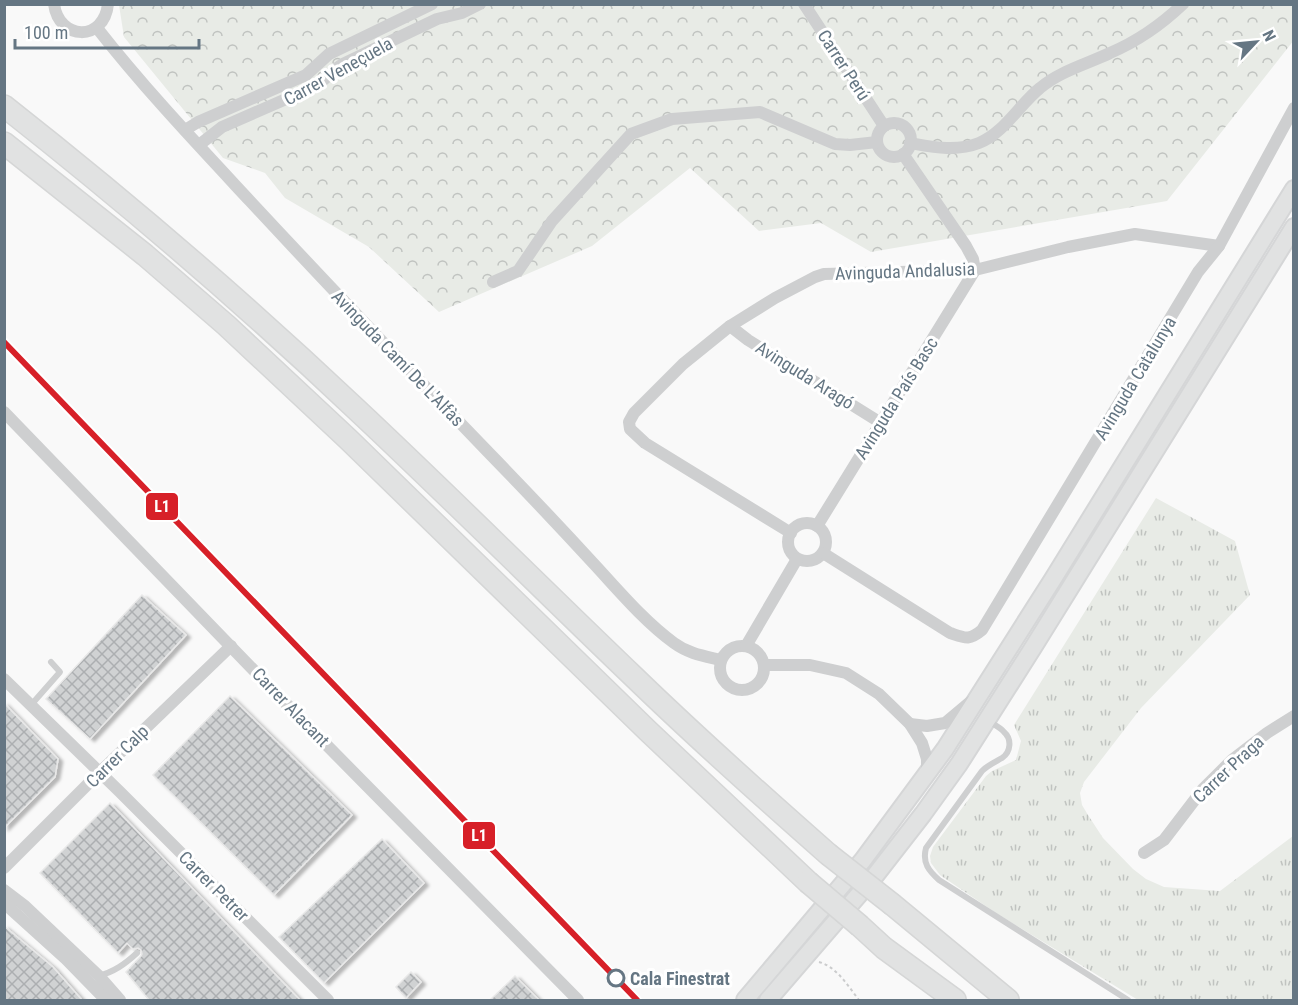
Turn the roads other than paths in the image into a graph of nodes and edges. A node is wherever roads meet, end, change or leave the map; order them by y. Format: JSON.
{"nodes":[{"id":1,"x":54,"y":4,"type":"edge"},
{"id":2,"x":108,"y":4,"type":"edge"},
{"id":3,"x":432,"y":4,"type":"edge"},
{"id":4,"x":480,"y":4,"type":"edge"},
{"id":5,"x":1183,"y":4,"type":"edge"},
{"id":6,"x":809,"y":6,"type":"edge"},
{"id":7,"x":96,"y":28,"type":"junction"},
{"id":8,"x":4,"y":106,"type":"edge"},
{"id":9,"x":1293,"y":108,"type":"edge"},
{"id":10,"x":884,"y":126,"type":"junction"},
{"id":11,"x":185,"y":130,"type":"junction"},
{"id":12,"x":877,"y":142,"type":"junction"},
{"id":13,"x":4,"y":143,"type":"edge"},
{"id":14,"x":910,"y":143,"type":"junction"},
{"id":15,"x":199,"y":145,"type":"junction"},
{"id":16,"x":903,"y":154,"type":"junction"},
{"id":17,"x":1293,"y":189,"type":"edge"},
{"id":18,"x":1293,"y":227,"type":"edge"},
{"id":19,"x":1219,"y":246,"type":"junction"},
{"id":20,"x":975,"y":270,"type":"junction"},
{"id":21,"x":494,"y":282,"type":"dead end"},
{"id":22,"x":730,"y":326,"type":"junction"},
{"id":23,"x":4,"y":412,"type":"edge"},
{"id":24,"x":881,"y":423,"type":"junction"},
{"id":25,"x":817,"y":526,"type":"junction"},
{"id":26,"x":790,"y":533,"type":"junction"},
{"id":27,"x":823,"y":553,"type":"junction"},
{"id":28,"x":797,"y":559,"type":"junction"},
{"id":29,"x":231,"y":646,"type":"junction"},
{"id":30,"x":746,"y":646,"type":"junction"},
{"id":31,"x":721,"y":660,"type":"junction"},
{"id":32,"x":51,"y":662,"type":"dead end"},
{"id":33,"x":764,"y":665,"type":"junction"},
{"id":34,"x":4,"y":679,"type":"edge"},
{"id":35,"x":986,"y":686,"type":"junction"},
{"id":36,"x":31,"y":705,"type":"junction"},
{"id":37,"x":1293,"y":716,"type":"edge"},
{"id":38,"x":987,"y":721,"type":"junction"},
{"id":39,"x":910,"y":724,"type":"junction"},
{"id":40,"x":100,"y":772,"type":"junction"},
{"id":41,"x":927,"y":775,"type":"junction"},
{"id":42,"x":1144,"y":853,"type":"dead end"},
{"id":43,"x":4,"y":868,"type":"edge"},
{"id":44,"x":4,"y":890,"type":"edge"},
{"id":45,"x":4,"y":903,"type":"edge"},
{"id":46,"x":884,"y":948,"type":"junction"},
{"id":47,"x":137,"y":953,"type":"dead end"},
{"id":48,"x":99,"y":976,"type":"junction"},
{"id":49,"x":86,"y":979,"type":"junction"},
{"id":50,"x":106,"y":1000,"type":"edge"},
{"id":51,"x":120,"y":1000,"type":"edge"},
{"id":52,"x":328,"y":1000,"type":"edge"},
{"id":53,"x":578,"y":1000,"type":"edge"},
{"id":54,"x":745,"y":1000,"type":"edge"},
{"id":55,"x":768,"y":1000,"type":"edge"},
{"id":56,"x":937,"y":1000,"type":"edge"},
{"id":57,"x":955,"y":1000,"type":"edge"},
{"id":58,"x":1007,"y":1000,"type":"edge"},
{"id":59,"x":1128,"y":1000,"type":"edge"}],
"edges":[{"from":1,"to":7,"type":"street"},
{"from":2,"to":7,"type":"street"},
{"from":3,"to":11,"type":"street","name":"Carrer Veneçuela"},
{"from":4,"to":15,"type":"street","name":"Carrer Veneçuela"},
{"from":5,"to":14,"type":"street"},
{"from":6,"to":10,"type":"street","name":"Carrer Perú"},
{"from":7,"to":11,"type":"street","name":"Avinguda Camí De L'Alfàs"},
{"from":8,"to":58,"type":"highway","bridge":true},
{"from":9,"to":19,"type":"street","name":"Avinguda Catalunya"},
{"from":10,"to":12,"type":"street"},
{"from":10,"to":14,"type":"street"},
{"from":11,"to":15,"type":"street","name":"Avinguda Camí De L'Alfàs"},
{"from":12,"to":16,"type":"street"},
{"from":12,"to":21,"type":"street"},
{"from":13,"to":46,"type":"highway","bridge":true},
{"from":14,"to":16,"type":"street"},
{"from":15,"to":31,"type":"street","name":"Avinguda Camí De L'Alfàs"},
{"from":16,"to":20,"type":"street"},
{"from":17,"to":35,"type":"main road"},
{"from":18,"to":38,"type":"main road"},
{"from":19,"to":20,"type":"street","name":"Avinguda Andalusia"},
{"from":19,"to":27,"type":"street","name":"Avinguda Catalunya"},
{"from":20,"to":22,"type":"street","name":"Avinguda Andalusia"},
{"from":20,"to":24,"type":"street","name":"Avinguda País Basc"},
{"from":22,"to":24,"type":"street","name":"Avinguda Aragó"},
{"from":22,"to":26,"type":"street","name":"Avinguda Andalusia"},
{"from":23,"to":29,"type":"street","name":"Carrer Alacant"},
{"from":24,"to":25,"type":"street","name":"Avinguda País Basc"},
{"from":25,"to":26,"type":"street"},
{"from":25,"to":27,"type":"street"},
{"from":26,"to":28,"type":"street"},
{"from":27,"to":28,"type":"street"},
{"from":28,"to":30,"type":"street"},
{"from":29,"to":40,"type":"street","name":"Carrer Calp"},
{"from":29,"to":53,"type":"street","name":"Carrer Alacant"},
{"from":30,"to":31,"type":"street"},
{"from":30,"to":33,"type":"street"},
{"from":31,"to":33,"type":"street"},
{"from":32,"to":36,"type":"lane"},
{"from":33,"to":39,"type":"street"},
{"from":34,"to":36,"type":"street","name":"Carrer Petrer"},
{"from":35,"to":39,"type":"street"},
{"from":35,"to":41,"type":"main road"},
{"from":36,"to":40,"type":"street","name":"Carrer Petrer"},
{"from":37,"to":42,"type":"street","name":"Carrer Praga"},
{"from":38,"to":55,"type":"main road"},
{"from":38,"to":59,"type":"lane"},
{"from":39,"to":41,"type":"street"},
{"from":40,"to":43,"type":"street","name":"Carrer Calp"},
{"from":40,"to":52,"type":"street","name":"Carrer Petrer"},
{"from":41,"to":54,"type":"main road"},
{"from":44,"to":48,"type":"street"},
{"from":45,"to":49,"type":"street"},
{"from":46,"to":56,"type":"highway"},
{"from":46,"to":57,"type":"highway"},
{"from":47,"to":48,"type":"lane"},
{"from":48,"to":49,"type":"lane"},
{"from":48,"to":51,"type":"street"},
{"from":49,"to":50,"type":"street"}]}
